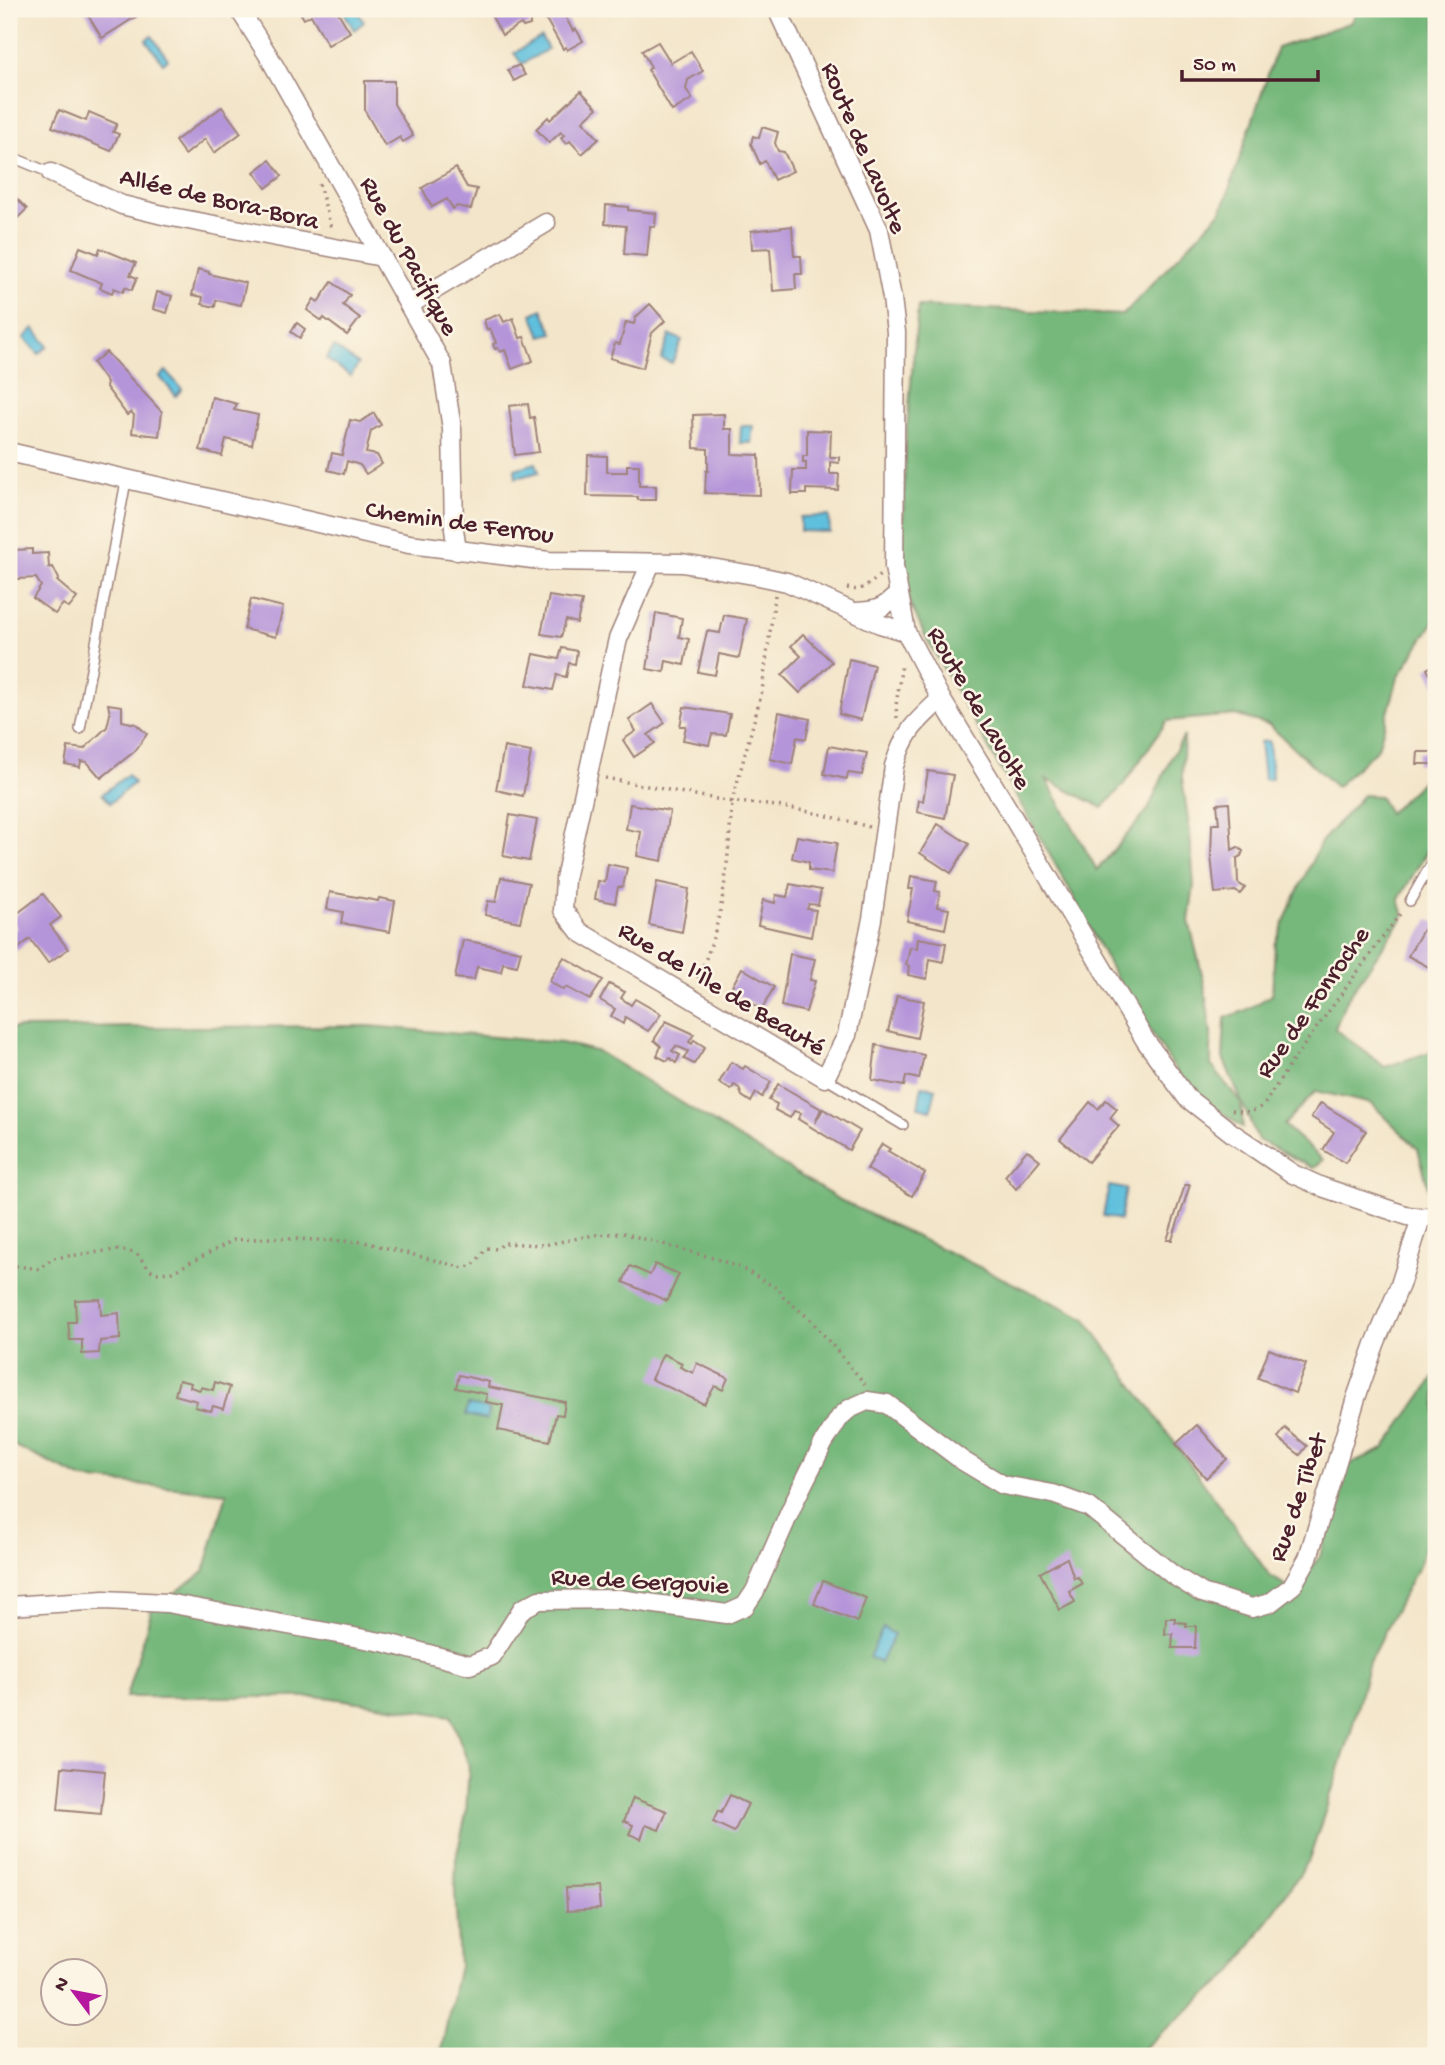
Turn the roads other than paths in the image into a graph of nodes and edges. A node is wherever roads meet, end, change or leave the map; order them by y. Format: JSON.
{"nodes":[{"id":1,"x":239,"y":9,"type":"edge"},
{"id":2,"x":777,"y":9,"type":"edge"},
{"id":3,"x":9,"y":156,"type":"edge"},
{"id":4,"x":51,"y":173,"type":"joint"},
{"id":5,"x":546,"y":223,"type":"dead end"},
{"id":6,"x":382,"y":257,"type":"junction"},
{"id":7,"x":409,"y":305,"type":"junction"},
{"id":8,"x":9,"y":452,"type":"edge"},
{"id":9,"x":126,"y":481,"type":"junction"},
{"id":10,"x":457,"y":551,"type":"junction"},
{"id":11,"x":651,"y":563,"type":"junction"},
{"id":12,"x":898,"y":594,"type":"junction"},
{"id":13,"x":856,"y":612,"type":"junction"},
{"id":14,"x":906,"y":632,"type":"junction"},
{"id":15,"x":941,"y":699,"type":"junction"},
{"id":16,"x":80,"y":729,"type":"dead end"},
{"id":17,"x":1436,"y":856,"type":"edge"},
{"id":18,"x":1410,"y":901,"type":"road end"},
{"id":19,"x":825,"y":1078,"type":"junction"},
{"id":20,"x":903,"y":1125,"type":"dead end"},
{"id":21,"x":1429,"y":1216,"type":"edge"},
{"id":22,"x":887,"y":1404,"type":"joint"},
{"id":23,"x":9,"y":1606,"type":"edge"}],
"edges":[{"from":1,"to":6,"type":"street","name":"Rue du Pacifique"},
{"from":2,"to":12,"type":"street","name":"Route de Lavolte"},
{"from":3,"to":4,"type":"lane"},
{"from":4,"to":6,"type":"street","name":"Allée de Bora-Bora"},
{"from":5,"to":7,"type":"street"},
{"from":6,"to":7,"type":"street","name":"Rue du Pacifique"},
{"from":7,"to":10,"type":"street","name":"Rue du Pacifique"},
{"from":8,"to":9,"type":"street","name":"Chemin de Ferrou"},
{"from":9,"to":10,"type":"street","name":"Chemin de Ferrou"},
{"from":9,"to":16,"type":"lane"},
{"from":10,"to":11,"type":"street","name":"Chemin de Ferrou"},
{"from":11,"to":13,"type":"street","name":"Chemin de Ferrou"},
{"from":11,"to":19,"type":"street","name":"Rue de l'Île de Beauté"},
{"from":12,"to":13,"type":"street"},
{"from":12,"to":14,"type":"street","name":"Route de Lavolte"},
{"from":13,"to":14,"type":"street","name":"Chemin de Ferrou"},
{"from":14,"to":15,"type":"street","name":"Route de Lavolte"},
{"from":15,"to":19,"type":"street","name":"Rue de l'Île de Beauté"},
{"from":15,"to":21,"type":"street","name":"Route de Lavolte"},
{"from":17,"to":18,"type":"lane"},
{"from":19,"to":20,"type":"lane"},
{"from":21,"to":22,"type":"street","name":"Rue de Tibet"},
{"from":22,"to":23,"type":"street","name":"Rue de Gergovie"}]}
